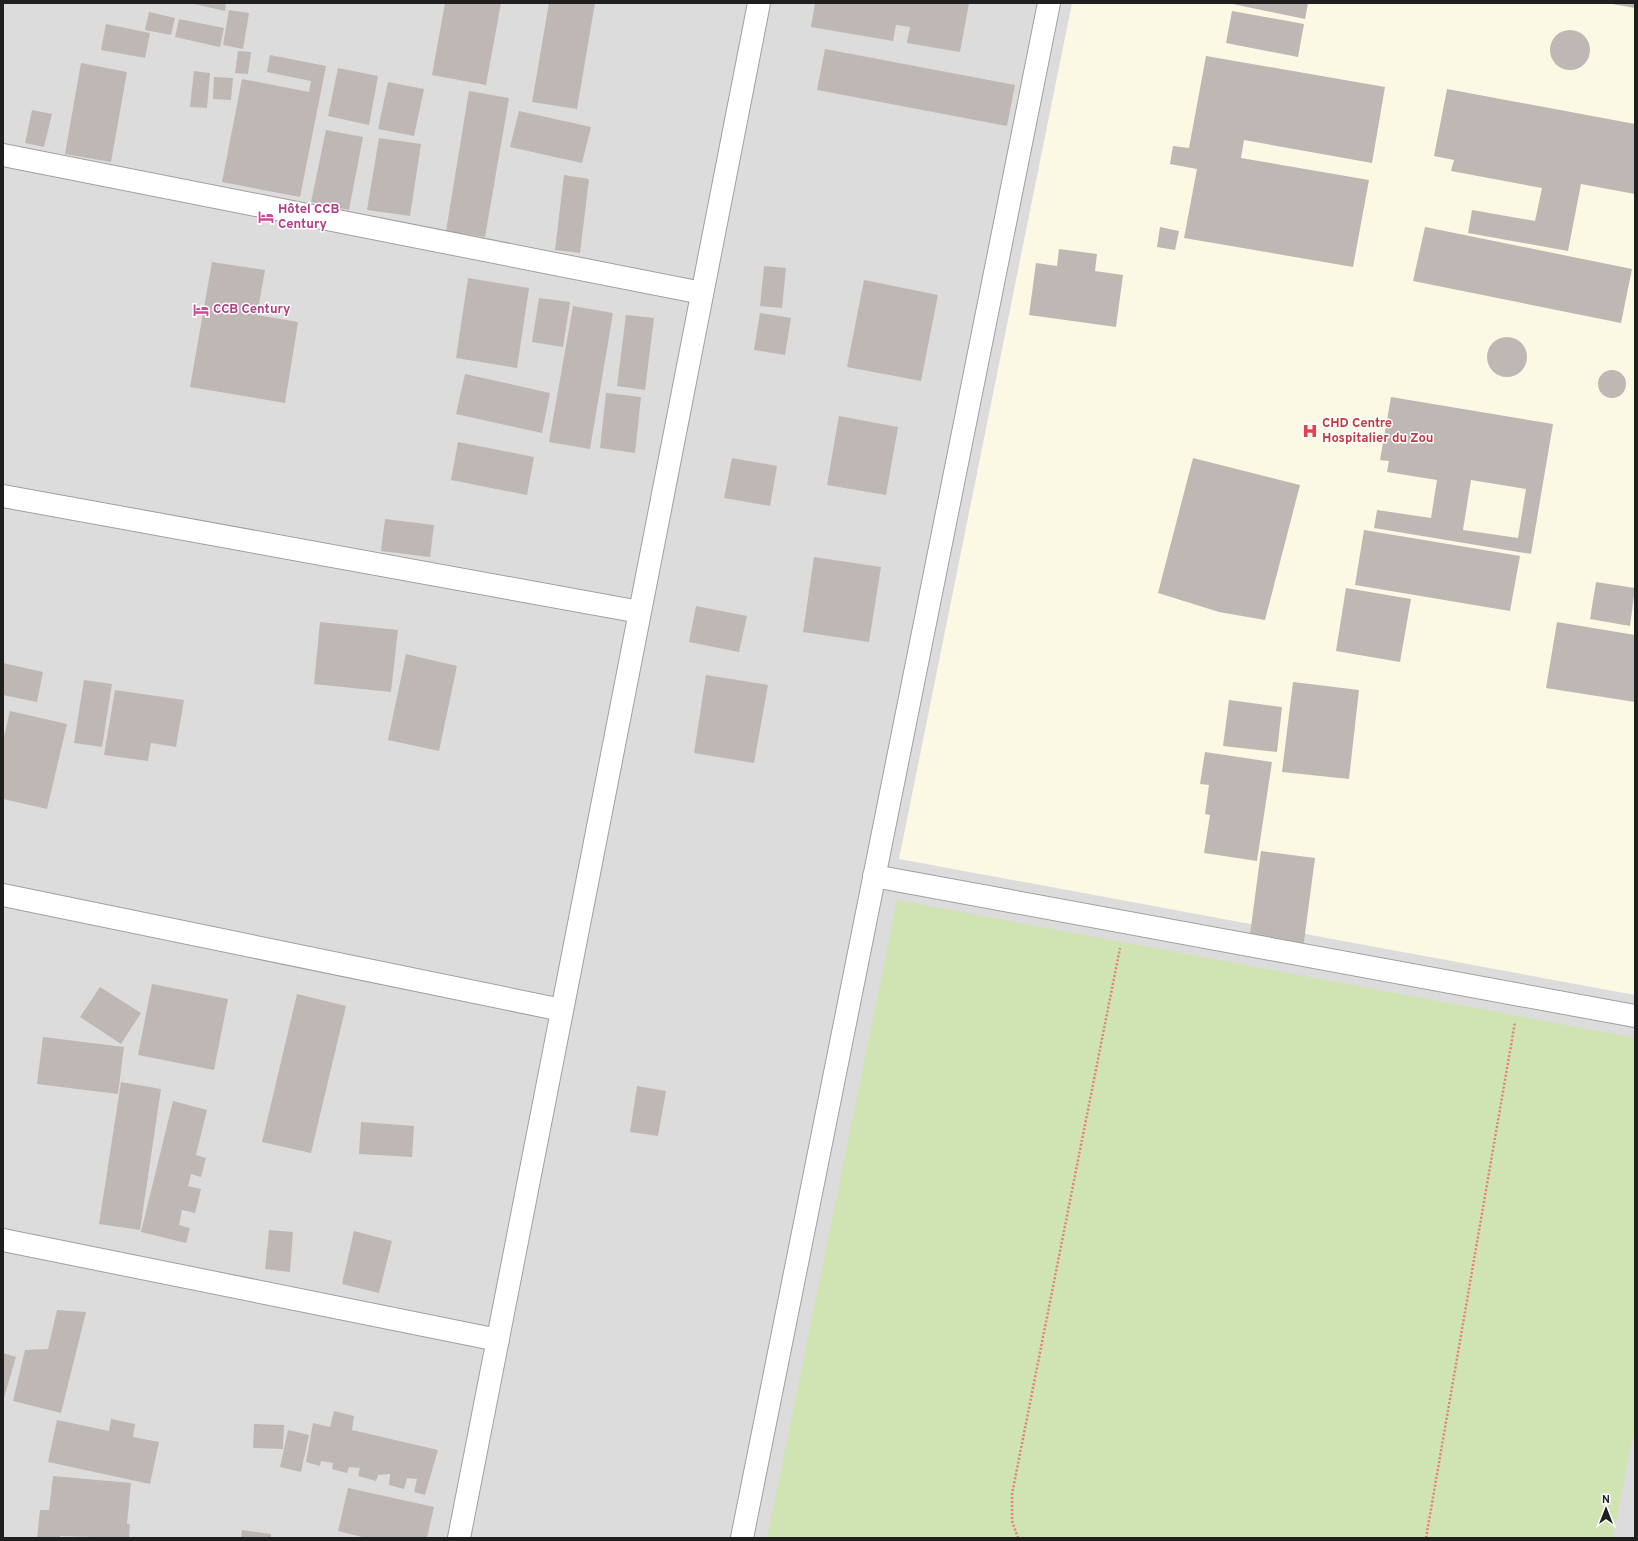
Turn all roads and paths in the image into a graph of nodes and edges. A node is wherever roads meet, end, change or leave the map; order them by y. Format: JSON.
{"nodes":[{"id":1,"x":759,"y":3,"type":"edge"},
{"id":2,"x":1049,"y":3,"type":"edge"},
{"id":3,"x":3,"y":156,"type":"edge"},
{"id":4,"x":702,"y":293,"type":"junction"},
{"id":5,"x":3,"y":496,"type":"edge"},
{"id":6,"x":640,"y":612,"type":"junction"},
{"id":7,"x":874,"y":876,"type":"junction"},
{"id":8,"x":3,"y":895,"type":"edge"},
{"id":9,"x":1125,"y":922,"type":"junction"},
{"id":10,"x":1520,"y":995,"type":"junction"},
{"id":11,"x":562,"y":1010,"type":"junction"},
{"id":12,"x":1635,"y":1016,"type":"edge"},
{"id":13,"x":3,"y":1240,"type":"edge"},
{"id":14,"x":498,"y":1340,"type":"junction"},
{"id":15,"x":459,"y":1538,"type":"edge"},
{"id":16,"x":742,"y":1538,"type":"edge"},
{"id":17,"x":1018,"y":1538,"type":"edge"},
{"id":18,"x":1426,"y":1538,"type":"edge"}],
"edges":[{"from":1,"to":4,"type":"street"},
{"from":2,"to":7,"type":"street"},
{"from":3,"to":4,"type":"street"},
{"from":4,"to":6,"type":"street"},
{"from":5,"to":6,"type":"street"},
{"from":6,"to":11,"type":"street"},
{"from":7,"to":9,"type":"street"},
{"from":7,"to":16,"type":"street"},
{"from":8,"to":11,"type":"street"},
{"from":9,"to":10,"type":"street"},
{"from":9,"to":17,"type":"path"},
{"from":10,"to":12,"type":"street"},
{"from":10,"to":18,"type":"path"},
{"from":11,"to":14,"type":"street"},
{"from":13,"to":14,"type":"street"},
{"from":14,"to":15,"type":"street"}]}
